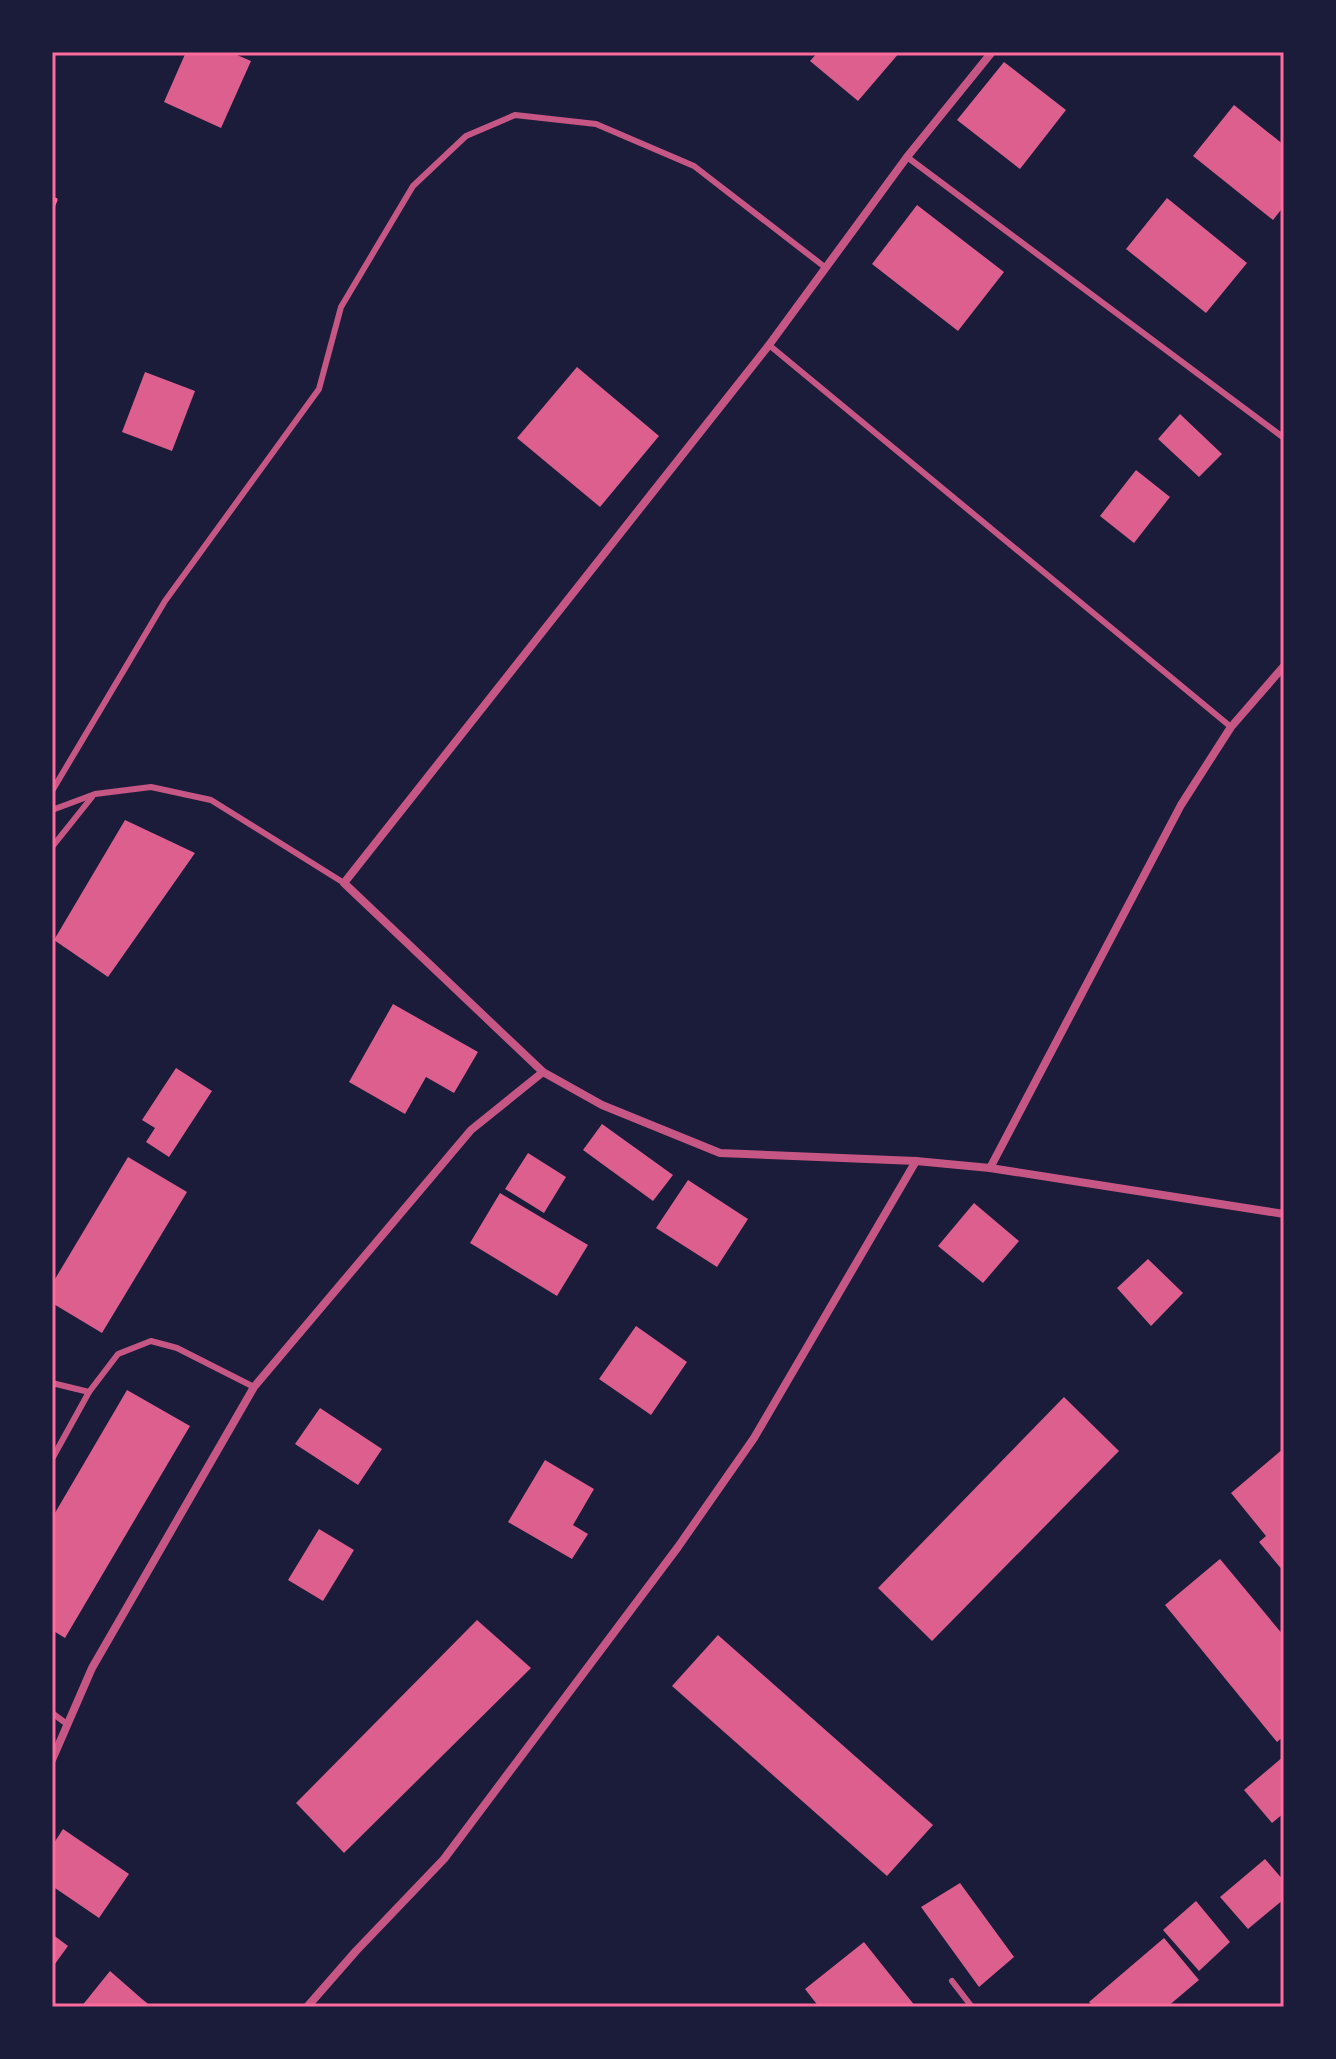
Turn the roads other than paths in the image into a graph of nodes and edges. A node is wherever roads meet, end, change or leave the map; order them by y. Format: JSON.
{"nodes":[{"id":1,"x":992,"y":52,"type":"edge"},
{"id":2,"x":907,"y":157,"type":"junction"},
{"id":3,"x":826,"y":268,"type":"junction"},
{"id":4,"x":769,"y":345,"type":"junction"},
{"id":5,"x":1284,"y":438,"type":"edge"},
{"id":6,"x":1284,"y":666,"type":"edge"},
{"id":7,"x":1231,"y":727,"type":"junction"},
{"id":8,"x":52,"y":791,"type":"edge"},
{"id":9,"x":95,"y":794,"type":"junction"},
{"id":10,"x":52,"y":810,"type":"edge"},
{"id":11,"x":52,"y":847,"type":"edge"},
{"id":12,"x":344,"y":883,"type":"junction"},
{"id":13,"x":543,"y":1072,"type":"junction"},
{"id":14,"x":916,"y":1161,"type":"junction"},
{"id":15,"x":990,"y":1168,"type":"junction"},
{"id":16,"x":1284,"y":1214,"type":"edge"},
{"id":17,"x":52,"y":1383,"type":"edge"},
{"id":18,"x":254,"y":1387,"type":"junction"},
{"id":19,"x":89,"y":1392,"type":"junction"},
{"id":20,"x":52,"y":1459,"type":"edge"},
{"id":21,"x":52,"y":1713,"type":"edge"},
{"id":22,"x":67,"y":1724,"type":"junction"},
{"id":23,"x":52,"y":1759,"type":"edge"},
{"id":24,"x":952,"y":1981,"type":"dead end"},
{"id":25,"x":307,"y":2007,"type":"edge"},
{"id":26,"x":972,"y":2007,"type":"edge"}],
"edges":[{"from":1,"to":2,"type":"street"},
{"from":2,"to":3,"type":"street"},
{"from":2,"to":5,"type":"lane"},
{"from":3,"to":4,"type":"street"},
{"from":3,"to":8,"type":"lane"},
{"from":4,"to":7,"type":"lane"},
{"from":4,"to":12,"type":"street"},
{"from":6,"to":7,"type":"street"},
{"from":7,"to":15,"type":"street"},
{"from":9,"to":10,"type":"lane"},
{"from":9,"to":11,"type":"lane"},
{"from":9,"to":12,"type":"lane"},
{"from":12,"to":13,"type":"street"},
{"from":13,"to":14,"type":"street"},
{"from":13,"to":18,"type":"street"},
{"from":14,"to":15,"type":"street"},
{"from":14,"to":25,"type":"street"},
{"from":15,"to":16,"type":"street"},
{"from":17,"to":19,"type":"lane"},
{"from":18,"to":19,"type":"lane"},
{"from":18,"to":22,"type":"street"},
{"from":19,"to":20,"type":"lane"},
{"from":21,"to":22,"type":"lane"},
{"from":22,"to":23,"type":"street"},
{"from":24,"to":26,"type":"lane"}]}
